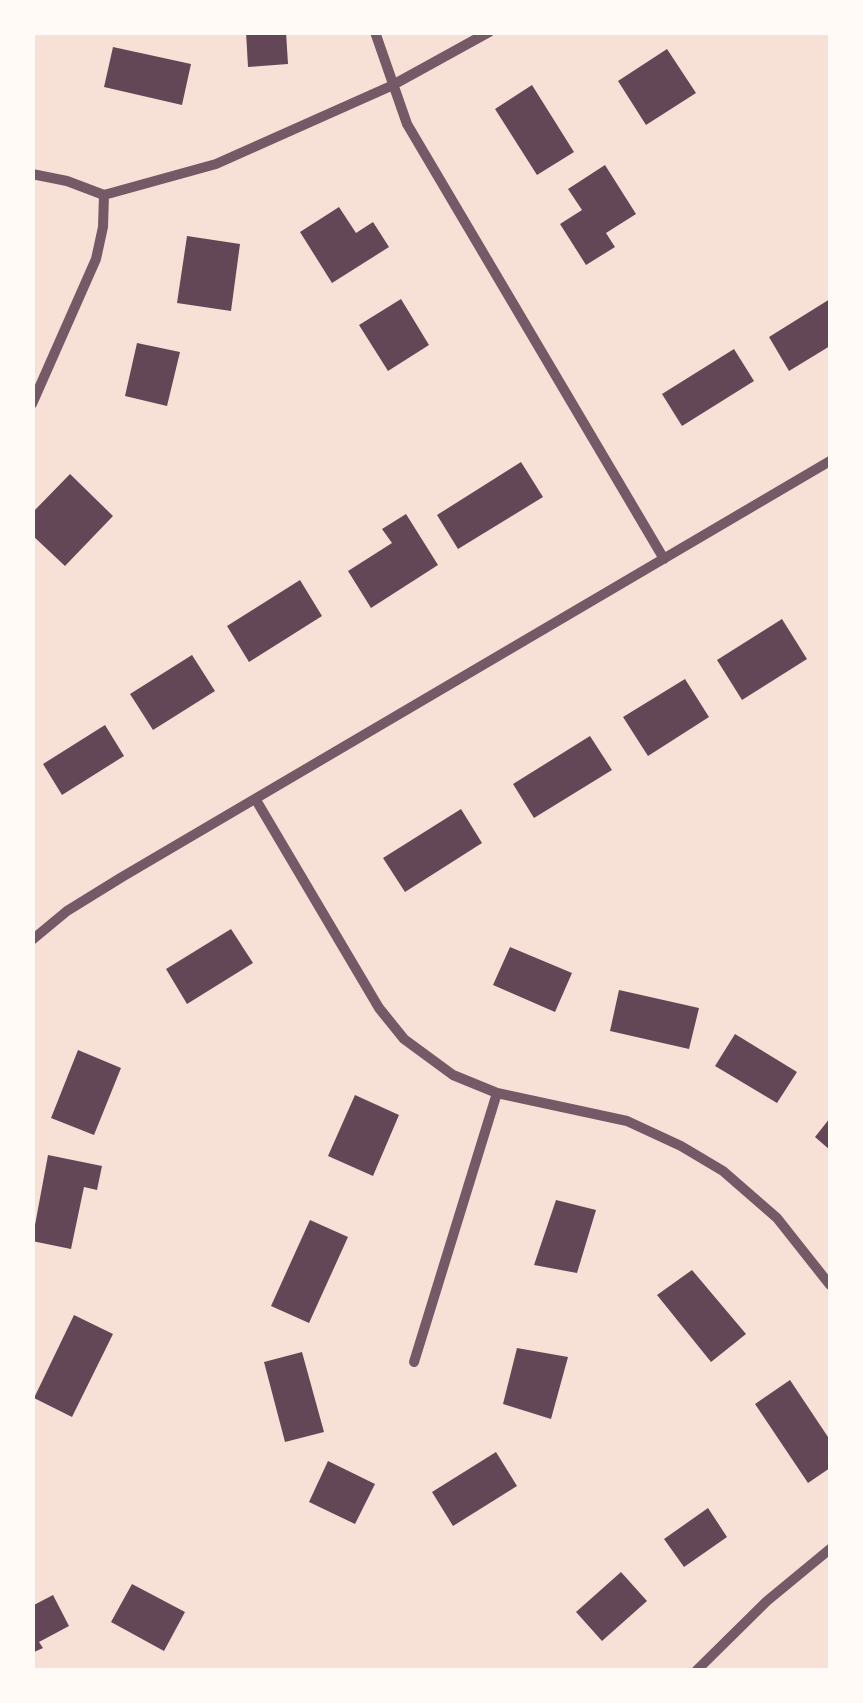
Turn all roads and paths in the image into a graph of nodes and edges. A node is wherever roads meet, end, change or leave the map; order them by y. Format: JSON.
{"nodes":[{"id":1,"x":375,"y":32,"type":"edge"},
{"id":2,"x":489,"y":32,"type":"edge"},
{"id":3,"x":392,"y":86,"type":"junction"},
{"id":4,"x":32,"y":174,"type":"edge"},
{"id":5,"x":104,"y":195,"type":"junction"},
{"id":6,"x":32,"y":404,"type":"edge"},
{"id":7,"x":830,"y":462,"type":"edge"},
{"id":8,"x":664,"y":558,"type":"junction"},
{"id":9,"x":256,"y":800,"type":"junction"},
{"id":10,"x":32,"y":940,"type":"edge"},
{"id":11,"x":498,"y":1093,"type":"junction"},
{"id":12,"x":830,"y":1285,"type":"edge"},
{"id":13,"x":414,"y":1362,"type":"dead end"},
{"id":14,"x":830,"y":1550,"type":"edge"},
{"id":15,"x":697,"y":1670,"type":"edge"}],
"edges":[{"from":1,"to":3,"type":"street"},
{"from":2,"to":3,"type":"street"},
{"from":3,"to":5,"type":"street"},
{"from":3,"to":8,"type":"street"},
{"from":4,"to":5,"type":"street"},
{"from":5,"to":6,"type":"street"},
{"from":7,"to":8,"type":"street"},
{"from":8,"to":9,"type":"street"},
{"from":9,"to":10,"type":"street"},
{"from":9,"to":11,"type":"street"},
{"from":11,"to":12,"type":"street"},
{"from":11,"to":13,"type":"street"},
{"from":14,"to":15,"type":"street"}]}
